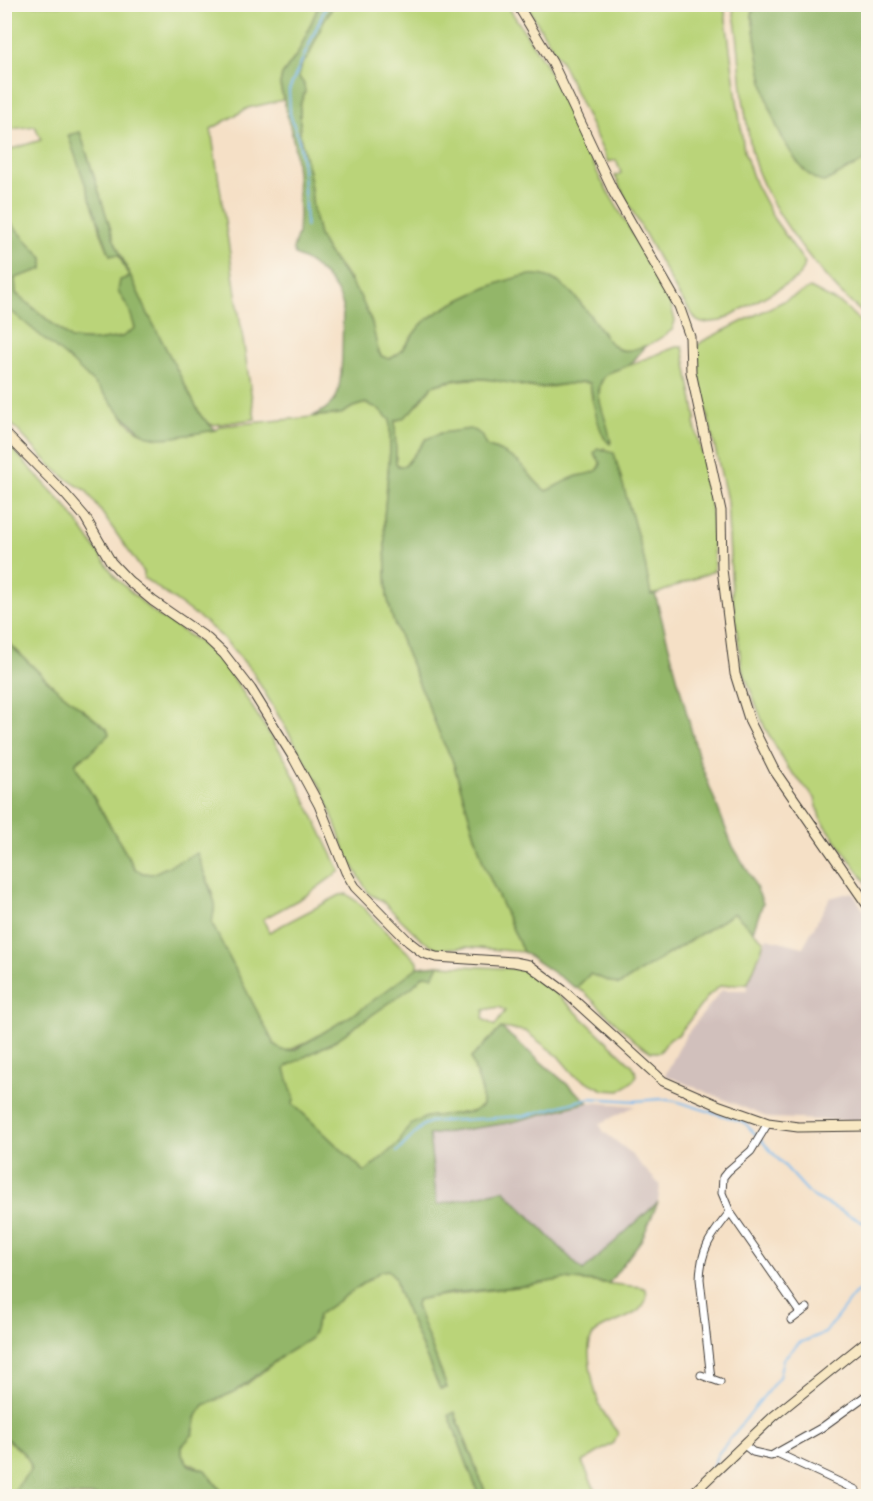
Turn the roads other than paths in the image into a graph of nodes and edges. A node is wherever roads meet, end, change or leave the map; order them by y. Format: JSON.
{"nodes":[{"id":1,"x":517,"y":4,"type":"edge"},
{"id":2,"x":4,"y":432,"type":"edge"},
{"id":3,"x":868,"y":906,"type":"edge"},
{"id":4,"x":768,"y":1123,"type":"junction"},
{"id":5,"x":868,"y":1126,"type":"edge"},
{"id":6,"x":730,"y":1212,"type":"junction"},
{"id":7,"x":807,"y":1308,"type":"dead end"},
{"id":8,"x":800,"y":1313,"type":"junction"},
{"id":9,"x":790,"y":1320,"type":"dead end"},
{"id":10,"x":866,"y":1342,"type":"edge"},
{"id":11,"x":868,"y":1354,"type":"edge"},
{"id":12,"x":701,"y":1376,"type":"dead end"},
{"id":13,"x":711,"y":1379,"type":"junction"},
{"id":14,"x":720,"y":1382,"type":"dead end"},
{"id":15,"x":868,"y":1394,"type":"edge"},
{"id":16,"x":744,"y":1445,"type":"junction"},
{"id":17,"x":777,"y":1453,"type":"junction"},
{"id":18,"x":856,"y":1490,"type":"dead end"},
{"id":19,"x":690,"y":1497,"type":"edge"}],
"edges":[{"from":1,"to":3,"type":"street"},
{"from":2,"to":4,"type":"street"},
{"from":4,"to":5,"type":"street"},
{"from":4,"to":6,"type":"street"},
{"from":6,"to":8,"type":"street"},
{"from":6,"to":13,"type":"street"},
{"from":7,"to":8,"type":"street"},
{"from":8,"to":9,"type":"street"},
{"from":10,"to":11,"type":"street"},
{"from":10,"to":16,"type":"street"},
{"from":12,"to":13,"type":"street"},
{"from":13,"to":14,"type":"street"},
{"from":15,"to":17,"type":"street"},
{"from":16,"to":17,"type":"street"},
{"from":16,"to":19,"type":"street"},
{"from":17,"to":18,"type":"street"}]}
